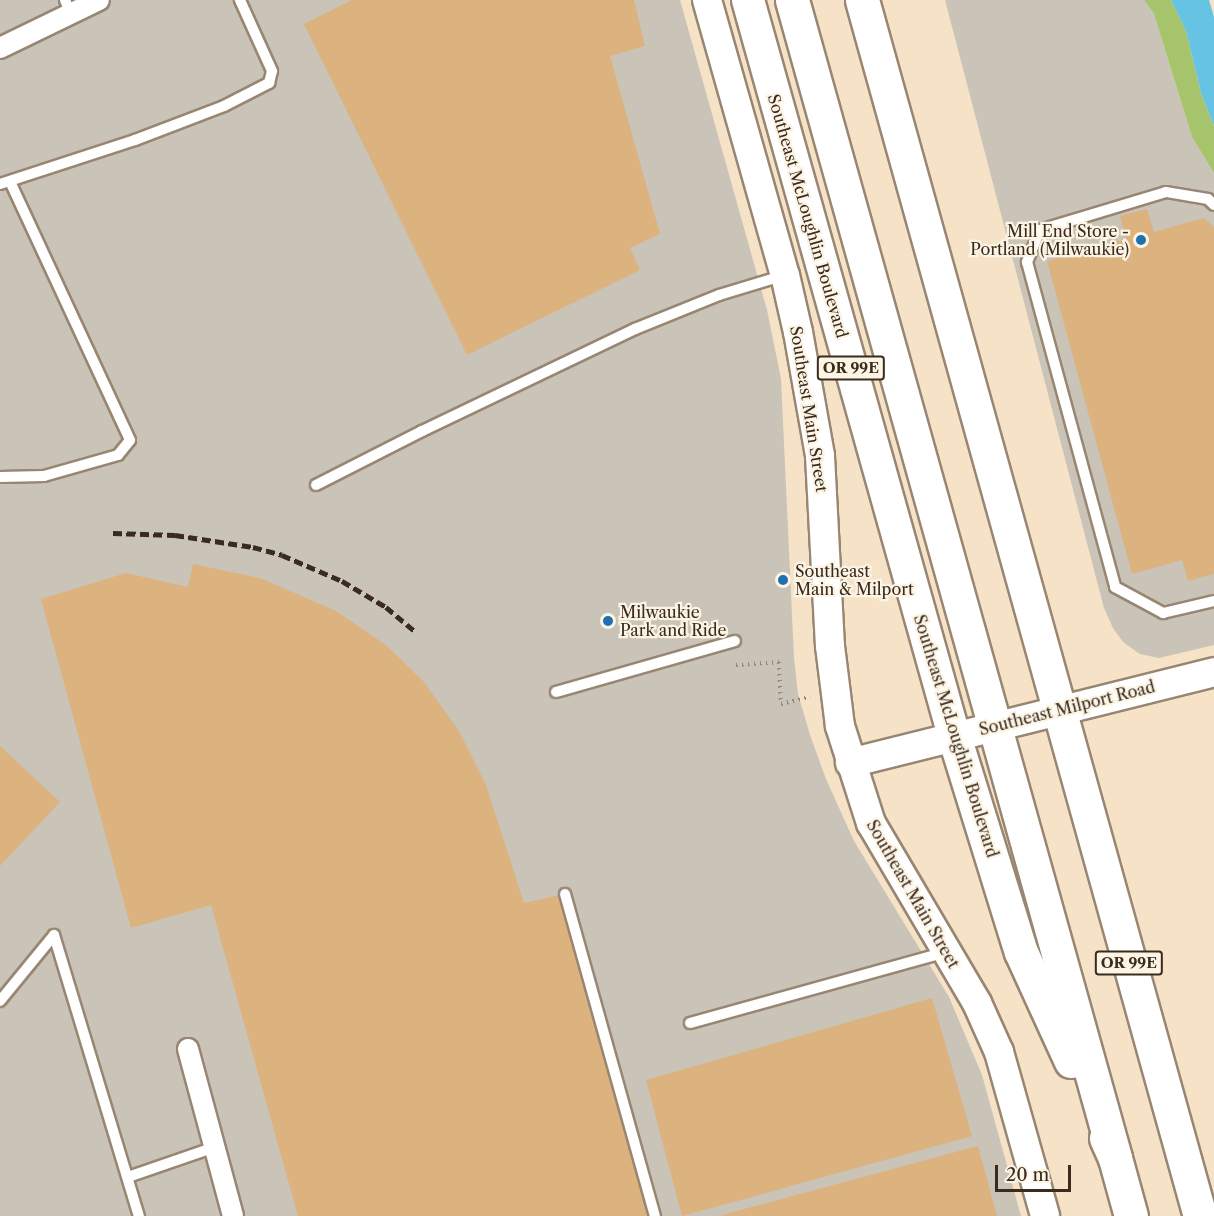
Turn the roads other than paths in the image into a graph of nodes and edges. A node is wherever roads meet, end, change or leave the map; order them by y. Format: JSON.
{"nodes":[{"id":1,"x":99,"y":0,"type":"edge"},
{"id":2,"x":240,"y":0,"type":"edge"},
{"id":3,"x":707,"y":0,"type":"edge"},
{"id":4,"x":748,"y":0,"type":"edge"},
{"id":5,"x":792,"y":0,"type":"edge"},
{"id":6,"x":862,"y":0,"type":"edge"},
{"id":7,"x":68,"y":7,"type":"edge"},
{"id":8,"x":0,"y":48,"type":"edge"},
{"id":9,"x":5,"y":182,"type":"edge"},
{"id":10,"x":1214,"y":205,"type":"edge"},
{"id":11,"x":785,"y":275,"type":"junction"},
{"id":12,"x":0,"y":477,"type":"edge"},
{"id":13,"x":316,"y":485,"type":"dead end"},
{"id":14,"x":1214,"y":601,"type":"edge"},
{"id":15,"x":735,"y":641,"type":"dead end"},
{"id":16,"x":1214,"y":672,"type":"edge"},
{"id":17,"x":556,"y":693,"type":"dead end"},
{"id":18,"x":1058,"y":710,"type":"junction"},
{"id":19,"x":994,"y":726,"type":"junction"},
{"id":20,"x":954,"y":736,"type":"junction"},
{"id":21,"x":850,"y":764,"type":"junction"},
{"id":22,"x":565,"y":894,"type":"dead end"},
{"id":23,"x":946,"y":952,"type":"junction"},
{"id":24,"x":0,"y":1000,"type":"edge"},
{"id":25,"x":690,"y":1023,"type":"dead end"},
{"id":26,"x":188,"y":1048,"type":"dead end"},
{"id":27,"x":215,"y":1147,"type":"junction"},
{"id":28,"x":1115,"y":1158,"type":"junction"},
{"id":29,"x":128,"y":1177,"type":"junction"},
{"id":30,"x":139,"y":1216,"type":"edge"},
{"id":31,"x":233,"y":1216,"type":"edge"},
{"id":32,"x":655,"y":1216,"type":"edge"},
{"id":33,"x":1045,"y":1216,"type":"edge"},
{"id":34,"x":1131,"y":1216,"type":"edge"},
{"id":35,"x":1200,"y":1216,"type":"edge"}],
"edges":[{"from":1,"to":7,"type":"street"},
{"from":2,"to":9,"type":"lane"},
{"from":3,"to":11,"type":"street","name":"Southeast Main Street"},
{"from":4,"to":20,"type":"main road","name":"Southeast McLoughlin Boulevard","number":"OR 99E"},
{"from":5,"to":19,"type":"highway"},
{"from":6,"to":18,"type":"highway","number":"OR 99E"},
{"from":7,"to":8,"type":"street"},
{"from":9,"to":12,"type":"lane"},
{"from":10,"to":14,"type":"lane"},
{"from":11,"to":13,"type":"lane"},
{"from":11,"to":21,"type":"street","name":"Southeast Main Street"},
{"from":15,"to":17,"type":"lane"},
{"from":16,"to":18,"type":"street","name":"Southeast Milport Road"},
{"from":18,"to":19,"type":"street","name":"Southeast Milport Road"},
{"from":18,"to":35,"type":"highway","number":"OR 99E"},
{"from":19,"to":20,"type":"street","name":"Southeast Milport Road"},
{"from":19,"to":28,"type":"highway"},
{"from":20,"to":21,"type":"street","name":"Southeast Milport Road"},
{"from":20,"to":28,"type":"highway","name":"Southeast McLoughlin Boulevard","number":"OR 99E"},
{"from":21,"to":23,"type":"street","name":"Southeast Main Street"},
{"from":22,"to":32,"type":"lane"},
{"from":23,"to":25,"type":"lane"},
{"from":23,"to":33,"type":"street","name":"Southeast Main Street"},
{"from":24,"to":29,"type":"lane"},
{"from":26,"to":27,"type":"street"},
{"from":27,"to":29,"type":"lane"},
{"from":27,"to":31,"type":"street"},
{"from":28,"to":34,"type":"highway","name":"Southeast McLoughlin Boulevard","number":"OR 99E"},
{"from":29,"to":30,"type":"lane"}]}
